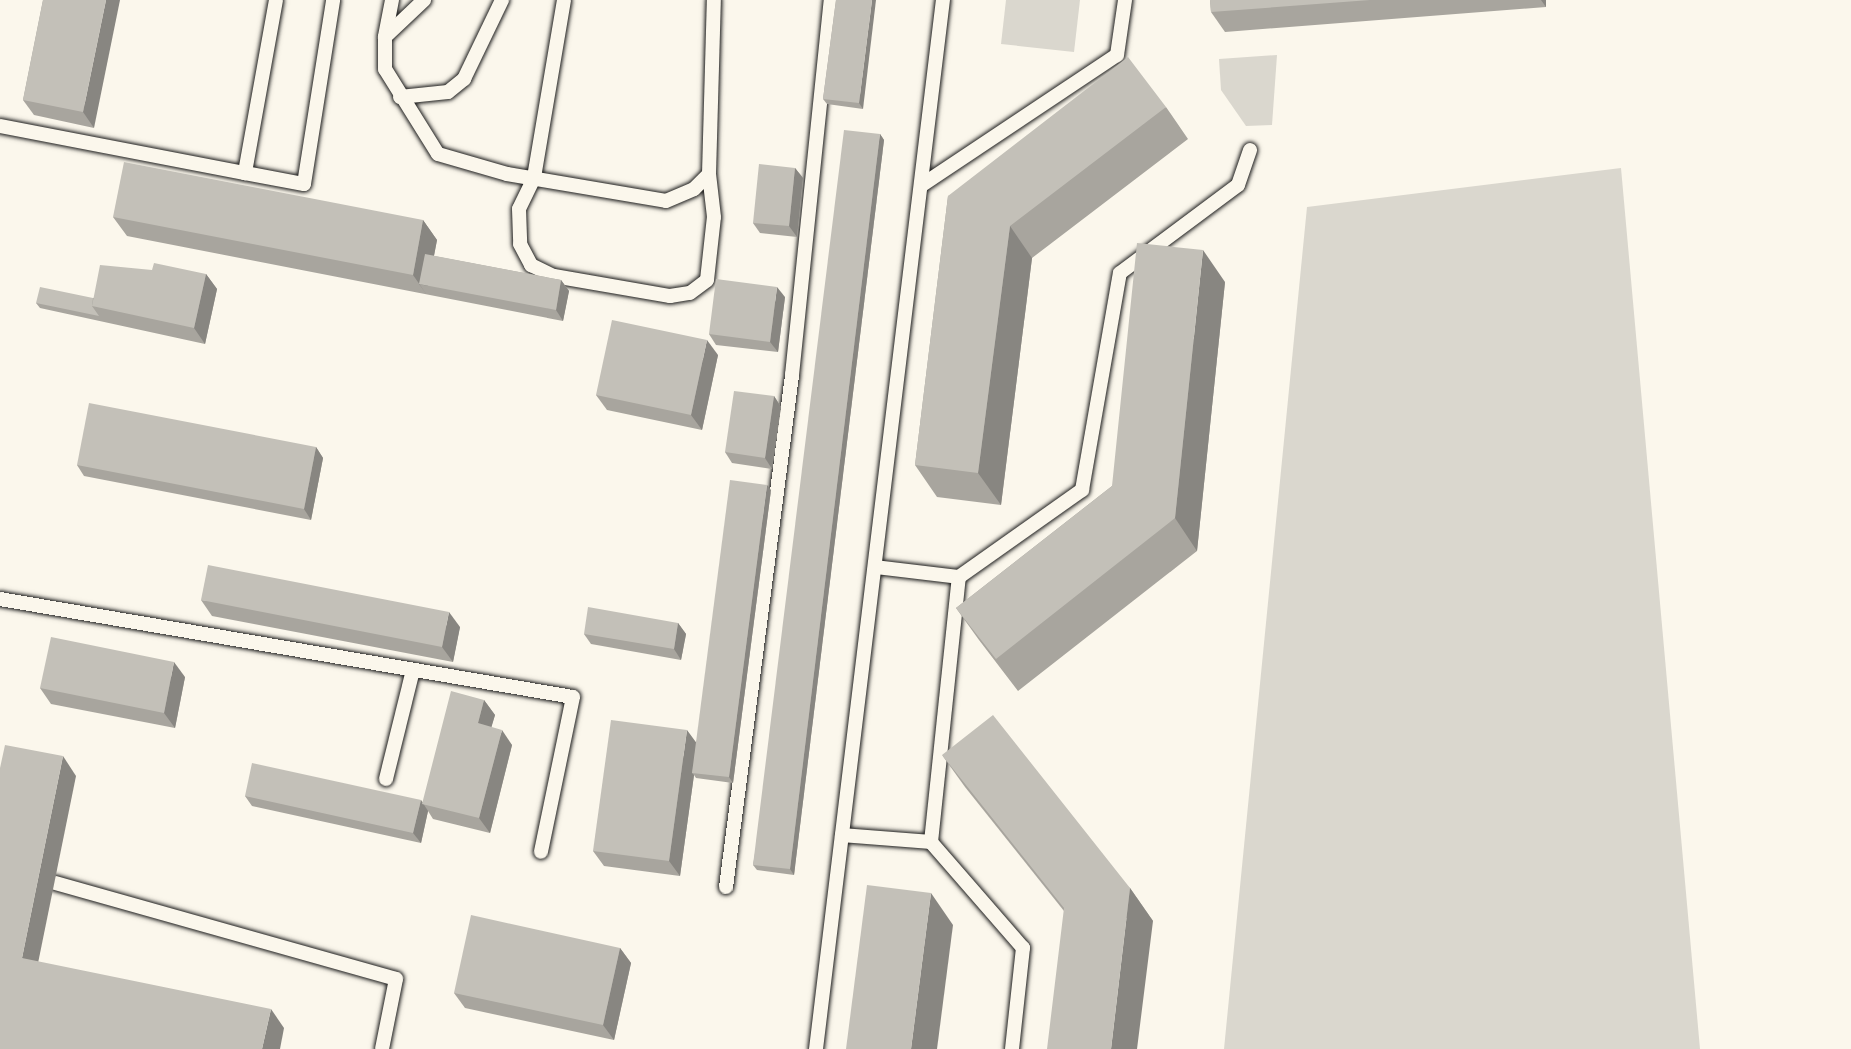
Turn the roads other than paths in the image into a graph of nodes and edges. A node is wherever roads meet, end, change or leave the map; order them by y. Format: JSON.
{"nodes":[{"id":1,"x":276,"y":0,"type":"edge"},
{"id":2,"x":333,"y":0,"type":"edge"},
{"id":3,"x":392,"y":0,"type":"edge"},
{"id":4,"x":424,"y":0,"type":"edge"},
{"id":5,"x":502,"y":0,"type":"edge"},
{"id":6,"x":564,"y":0,"type":"edge"},
{"id":7,"x":714,"y":0,"type":"edge"},
{"id":8,"x":831,"y":0,"type":"edge"},
{"id":9,"x":943,"y":0,"type":"edge"},
{"id":10,"x":1125,"y":0,"type":"edge"},
{"id":11,"x":385,"y":37,"type":"junction"},
{"id":12,"x":400,"y":97,"type":"junction"},
{"id":13,"x":0,"y":126,"type":"edge"},
{"id":14,"x":1250,"y":150,"type":"dead end"},
{"id":15,"x":245,"y":172,"type":"junction"},
{"id":16,"x":709,"y":174,"type":"junction"},
{"id":17,"x":534,"y":178,"type":"junction"},
{"id":18,"x":922,"y":185,"type":"junction"},
{"id":19,"x":875,"y":567,"type":"junction"},
{"id":20,"x":958,"y":577,"type":"junction"},
{"id":21,"x":0,"y":599,"type":"edge"},
{"id":22,"x":413,"y":670,"type":"junction"},
{"id":23,"x":386,"y":778,"type":"dead end"},
{"id":24,"x":842,"y":835,"type":"junction"},
{"id":25,"x":931,"y":842,"type":"junction"},
{"id":26,"x":541,"y":852,"type":"dead end"},
{"id":27,"x":55,"y":883,"type":"dead end"},
{"id":28,"x":726,"y":887,"type":"dead end"},
{"id":29,"x":382,"y":1049,"type":"edge"},
{"id":30,"x":816,"y":1049,"type":"edge"},
{"id":31,"x":1012,"y":1049,"type":"edge"}],
"edges":[{"from":1,"to":15,"type":"lane"},
{"from":2,"to":15,"type":"lane"},
{"from":3,"to":11,"type":"lane"},
{"from":4,"to":11,"type":"lane"},
{"from":5,"to":12,"type":"lane"},
{"from":6,"to":17,"type":"lane"},
{"from":7,"to":16,"type":"lane"},
{"from":8,"to":28,"type":"lane"},
{"from":9,"to":18,"type":"lane"},
{"from":10,"to":18,"type":"lane"},
{"from":11,"to":12,"type":"lane"},
{"from":12,"to":17,"type":"lane"},
{"from":13,"to":15,"type":"lane"},
{"from":14,"to":20,"type":"lane"},
{"from":16,"to":17,"type":"lane"},
{"from":16,"to":17,"type":"lane"},
{"from":18,"to":19,"type":"lane"},
{"from":19,"to":20,"type":"lane"},
{"from":19,"to":24,"type":"lane"},
{"from":20,"to":25,"type":"lane"},
{"from":21,"to":22,"type":"lane"},
{"from":22,"to":23,"type":"lane"},
{"from":22,"to":26,"type":"lane"},
{"from":24,"to":25,"type":"lane"},
{"from":24,"to":30,"type":"lane"},
{"from":25,"to":31,"type":"lane"},
{"from":27,"to":29,"type":"lane"}]}
